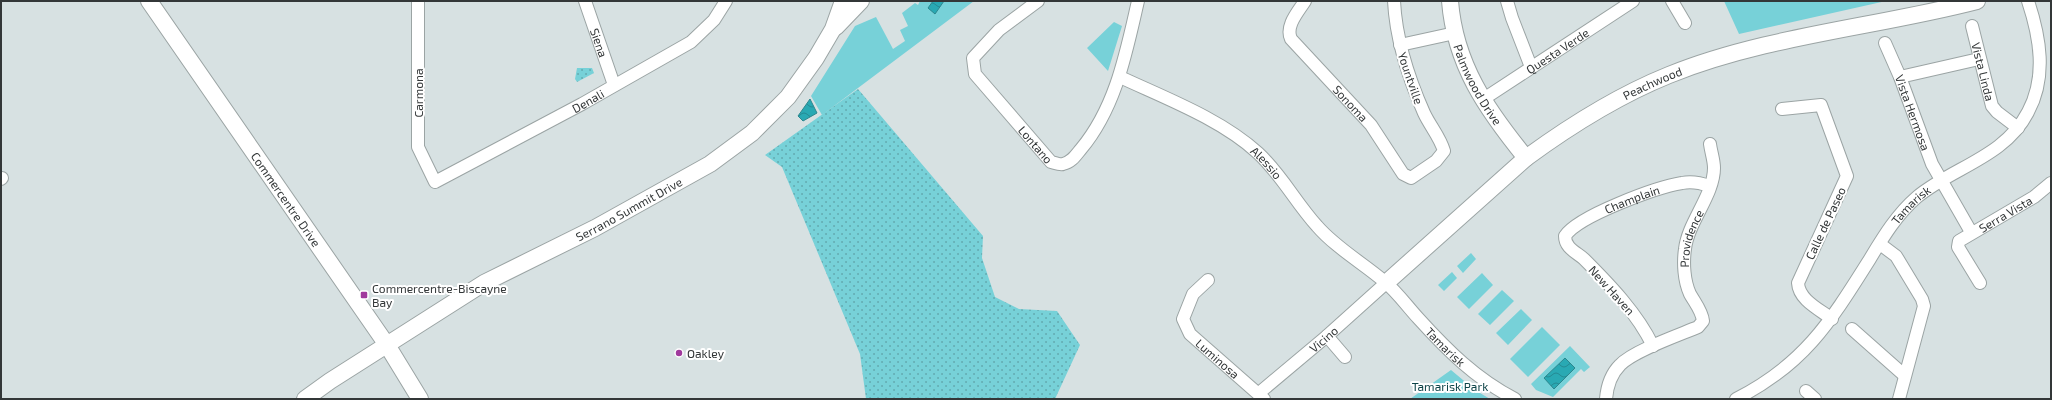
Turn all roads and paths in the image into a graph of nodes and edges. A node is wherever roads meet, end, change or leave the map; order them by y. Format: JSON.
{"nodes":[{"id":1,"x":149,"y":1,"type":"edge"},
{"id":2,"x":418,"y":1,"type":"edge"},
{"id":3,"x":585,"y":1,"type":"edge"},
{"id":4,"x":726,"y":1,"type":"edge"},
{"id":5,"x":843,"y":1,"type":"edge"},
{"id":6,"x":861,"y":1,"type":"edge"},
{"id":7,"x":1038,"y":1,"type":"edge"},
{"id":8,"x":1138,"y":1,"type":"edge"},
{"id":9,"x":1305,"y":1,"type":"edge"},
{"id":10,"x":1394,"y":1,"type":"edge"},
{"id":11,"x":1450,"y":1,"type":"edge"},
{"id":12,"x":1508,"y":1,"type":"edge"},
{"id":13,"x":1633,"y":1,"type":"edge"},
{"id":14,"x":1672,"y":1,"type":"edge"},
{"id":15,"x":1977,"y":1,"type":"edge"},
{"id":16,"x":2028,"y":1,"type":"edge"},
{"id":17,"x":1685,"y":23,"type":"dead end"},
{"id":18,"x":1972,"y":26,"type":"dead end"},
{"id":19,"x":833,"y":30,"type":"junction"},
{"id":20,"x":1455,"y":33,"type":"junction"},
{"id":21,"x":1885,"y":44,"type":"dead end"},
{"id":22,"x":1400,"y":45,"type":"junction"},
{"id":23,"x":2046,"y":52,"type":"edge"},
{"id":24,"x":1979,"y":59,"type":"junction"},
{"id":25,"x":1531,"y":67,"type":"junction"},
{"id":26,"x":1900,"y":77,"type":"junction"},
{"id":27,"x":1120,"y":78,"type":"junction"},
{"id":28,"x":614,"y":85,"type":"junction"},
{"id":29,"x":1482,"y":100,"type":"junction"},
{"id":30,"x":1782,"y":109,"type":"dead end"},
{"id":31,"x":2018,"y":128,"type":"junction"},
{"id":32,"x":1710,"y":144,"type":"dead end"},
{"id":33,"x":1444,"y":151,"type":"joint"},
{"id":34,"x":1526,"y":158,"type":"junction"},
{"id":35,"x":1941,"y":181,"type":"junction"},
{"id":36,"x":435,"y":182,"type":"joint"},
{"id":37,"x":2051,"y":183,"type":"edge"},
{"id":38,"x":1709,"y":186,"type":"junction"},
{"id":39,"x":1971,"y":232,"type":"junction"},
{"id":40,"x":1565,"y":239,"type":"joint"},
{"id":41,"x":1880,"y":244,"type":"junction"},
{"id":42,"x":1208,"y":280,"type":"dead end"},
{"id":43,"x":1386,"y":283,"type":"junction"},
{"id":44,"x":1980,"y":283,"type":"dead end"},
{"id":45,"x":1832,"y":319,"type":"junction"},
{"id":46,"x":1852,"y":329,"type":"dead end"},
{"id":47,"x":1327,"y":336,"type":"junction"},
{"id":48,"x":387,"y":344,"type":"junction"},
{"id":49,"x":1653,"y":346,"type":"junction"},
{"id":50,"x":1345,"y":357,"type":"dead end"},
{"id":51,"x":1904,"y":375,"type":"junction"},
{"id":52,"x":1806,"y":390,"type":"dead end"},
{"id":53,"x":1261,"y":396,"type":"edge"},
{"id":54,"x":305,"y":399,"type":"edge"},
{"id":55,"x":420,"y":399,"type":"edge"},
{"id":56,"x":1515,"y":399,"type":"edge"},
{"id":57,"x":1606,"y":399,"type":"edge"},
{"id":58,"x":1736,"y":399,"type":"edge"},
{"id":59,"x":1815,"y":399,"type":"edge"},
{"id":60,"x":1899,"y":399,"type":"edge"}],
"edges":[{"from":1,"to":48,"type":"street","name":"Commercentre Drive"},
{"from":2,"to":36,"type":"street","name":"Carmona"},
{"from":3,"to":28,"type":"street","name":"Siena"},
{"from":4,"to":28,"type":"street","name":"Denali"},
{"from":5,"to":19,"type":"street","name":"Serrano Summit Drive"},
{"from":6,"to":19,"type":"street","name":"Serrano Summit Drive"},
{"from":7,"to":27,"type":"street","name":"Lontano"},
{"from":8,"to":27,"type":"street","name":"Lontano"},
{"from":9,"to":33,"type":"street","name":"Sonoma"},
{"from":10,"to":22,"type":"street","name":"Yountville"},
{"from":11,"to":20,"type":"street","name":"Palmwood Drive"},
{"from":12,"to":25,"type":"street"},
{"from":13,"to":25,"type":"street","name":"Questa Verde"},
{"from":14,"to":17,"type":"street"},
{"from":15,"to":34,"type":"street","name":"Peachwood"},
{"from":16,"to":23,"type":"street","name":"Tamarisk"},
{"from":18,"to":24,"type":"street","name":"Vista Linda"},
{"from":19,"to":48,"type":"street","name":"Serrano Summit Drive"},
{"from":20,"to":22,"type":"street"},
{"from":20,"to":29,"type":"street","name":"Palmwood Drive"},
{"from":21,"to":26,"type":"street","name":"Vista Hermosa"},
{"from":22,"to":33,"type":"street","name":"Yountville"},
{"from":23,"to":31,"type":"street","name":"Tamarisk"},
{"from":24,"to":26,"type":"street"},
{"from":24,"to":31,"type":"street","name":"Vista Linda"},
{"from":25,"to":29,"type":"street","name":"Questa Verde"},
{"from":26,"to":35,"type":"street","name":"Vista Hermosa"},
{"from":27,"to":43,"type":"street","name":"Alessio"},
{"from":28,"to":36,"type":"street","name":"Denali"},
{"from":29,"to":34,"type":"street","name":"Palmwood Drive"},
{"from":30,"to":45,"type":"street","name":"Calle de Paseo"},
{"from":31,"to":35,"type":"street","name":"Tamarisk"},
{"from":32,"to":38,"type":"street","name":"Providence"},
{"from":34,"to":43,"type":"street","name":"Peachwood"},
{"from":35,"to":39,"type":"street","name":"Vista Hermosa"},
{"from":35,"to":41,"type":"street","name":"Tamarisk"},
{"from":37,"to":39,"type":"street","name":"Serra Vista"},
{"from":38,"to":40,"type":"street","name":"Champlain"},
{"from":38,"to":49,"type":"street","name":"Providence"},
{"from":39,"to":44,"type":"street","name":"Serra Vista"},
{"from":40,"to":49,"type":"street","name":"New Haven"},
{"from":41,"to":45,"type":"street","name":"Tamarisk"},
{"from":41,"to":51,"type":"street"},
{"from":42,"to":53,"type":"street","name":"Luminosa"},
{"from":43,"to":47,"type":"street","name":"Vicino"},
{"from":43,"to":56,"type":"street","name":"Tamarisk"},
{"from":45,"to":58,"type":"street","name":"Tamarisk"},
{"from":46,"to":51,"type":"street"},
{"from":47,"to":50,"type":"street"},
{"from":47,"to":53,"type":"street","name":"Vicino"},
{"from":48,"to":54,"type":"street","name":"Serrano Summit Drive"},
{"from":48,"to":55,"type":"street","name":"Commercentre Drive"},
{"from":49,"to":57,"type":"street","name":"Providence"},
{"from":51,"to":60,"type":"street"},
{"from":52,"to":59,"type":"street"}]}
